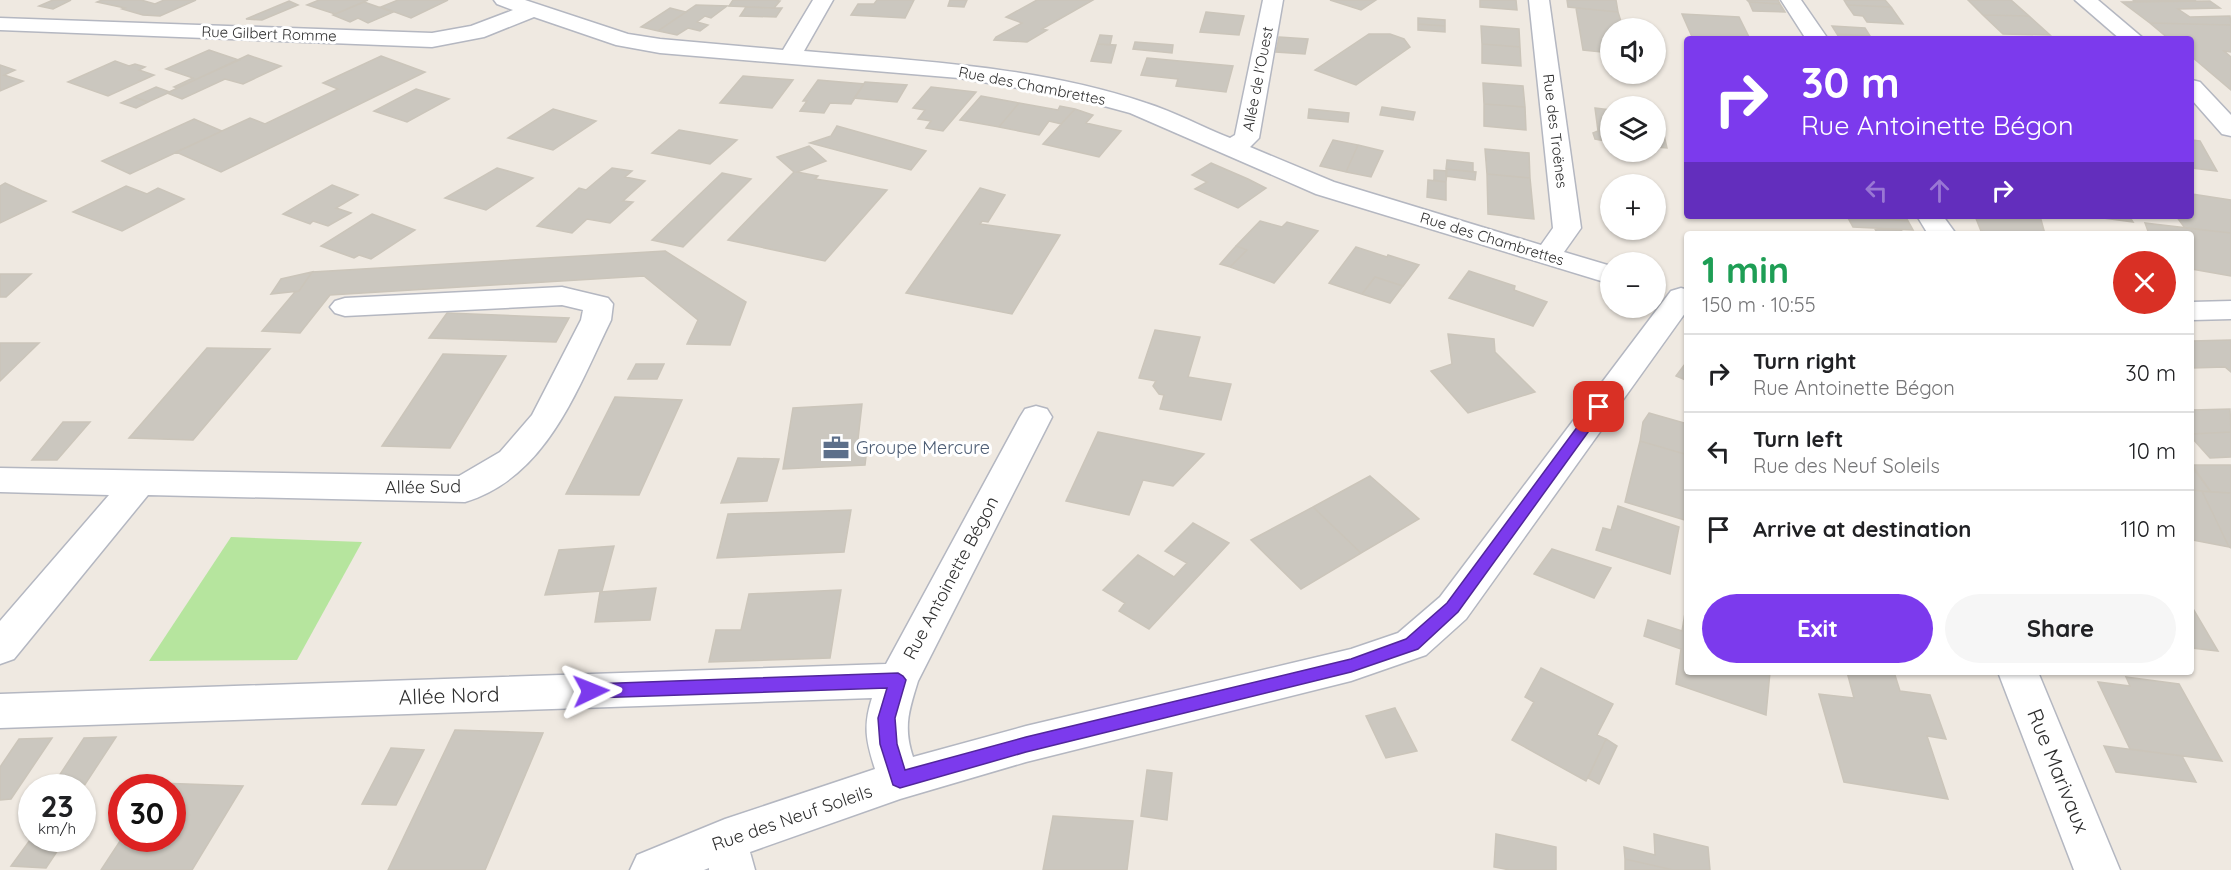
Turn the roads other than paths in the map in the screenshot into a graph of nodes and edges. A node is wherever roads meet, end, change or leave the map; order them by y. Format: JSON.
{"nodes":[{"id":1,"x":504,"y":0,"type":"edge"},
{"id":2,"x":823,"y":0,"type":"edge"},
{"id":3,"x":1272,"y":0,"type":"edge"},
{"id":4,"x":1539,"y":0,"type":"edge"},
{"id":5,"x":1791,"y":0,"type":"edge"},
{"id":6,"x":2085,"y":0,"type":"edge"},
{"id":7,"x":533,"y":10,"type":"junction"},
{"id":8,"x":0,"y":24,"type":"edge"},
{"id":9,"x":1814,"y":36,"type":"edge"},
{"id":10,"x":2129,"y":36,"type":"edge"},
{"id":11,"x":790,"y":56,"type":"junction"},
{"id":12,"x":2194,"y":89,"type":"edge"},
{"id":13,"x":2231,"y":129,"type":"edge"},
{"id":14,"x":1231,"y":149,"type":"junction"},
{"id":15,"x":1548,"y":255,"type":"junction"},
{"id":16,"x":1600,"y":272,"type":"edge"},
{"id":17,"x":1675,"y":294,"type":"edge"},
{"id":18,"x":345,"y":307,"type":"dead end"},
{"id":19,"x":2231,"y":310,"type":"edge"},
{"id":20,"x":2194,"y":311,"type":"edge"},
{"id":21,"x":1036,"y":417,"type":"dead end"},
{"id":22,"x":0,"y":480,"type":"edge"},
{"id":23,"x":139,"y":483,"type":"junction"},
{"id":24,"x":0,"y":648,"type":"edge"},
{"id":25,"x":2019,"y":675,"type":"edge"},
{"id":26,"x":898,"y":680,"type":"junction"},
{"id":27,"x":0,"y":711,"type":"edge"},
{"id":28,"x":900,"y":780,"type":"junction"},
{"id":29,"x":728,"y":855,"type":"edge"},
{"id":30,"x":653,"y":870,"type":"edge"},
{"id":31,"x":2097,"y":870,"type":"edge"}],
"edges":[{"from":1,"to":7,"type":"street","name":"Rue des Chambrettes"},
{"from":2,"to":11,"type":"street"},
{"from":3,"to":14,"type":"street","name":"Allée de l'Ouest"},
{"from":4,"to":15,"type":"street","name":"Rue des Troënes"},
{"from":5,"to":9,"type":"street"},
{"from":6,"to":10,"type":"street"},
{"from":7,"to":8,"type":"street","name":"Rue Gilbert Romme"},
{"from":7,"to":11,"type":"street","name":"Rue des Chambrettes"},
{"from":11,"to":14,"type":"street","name":"Rue des Chambrettes"},
{"from":12,"to":13,"type":"street"},
{"from":14,"to":15,"type":"street","name":"Rue des Chambrettes"},
{"from":15,"to":16,"type":"street","name":"Rue des Chambrettes"},
{"from":17,"to":28,"type":"street","name":"Rue des Neuf Soleils"},
{"from":18,"to":23,"type":"street","name":"Allée Sud"},
{"from":19,"to":20,"type":"street"},
{"from":21,"to":26,"type":"street","name":"Rue Antoinette Bégon"},
{"from":22,"to":23,"type":"street","name":"Allée Sud"},
{"from":23,"to":24,"type":"street"},
{"from":25,"to":31,"type":"street","name":"Rue Marivaux"},
{"from":26,"to":27,"type":"street","name":"Allée Nord"},
{"from":26,"to":28,"type":"street","name":"Rue Antoinette Bégon"},
{"from":28,"to":29,"type":"street","name":"Rue des Neuf Soleils"},
{"from":29,"to":30,"type":"street","name":"Rue des Neuf Soleils"}]}
